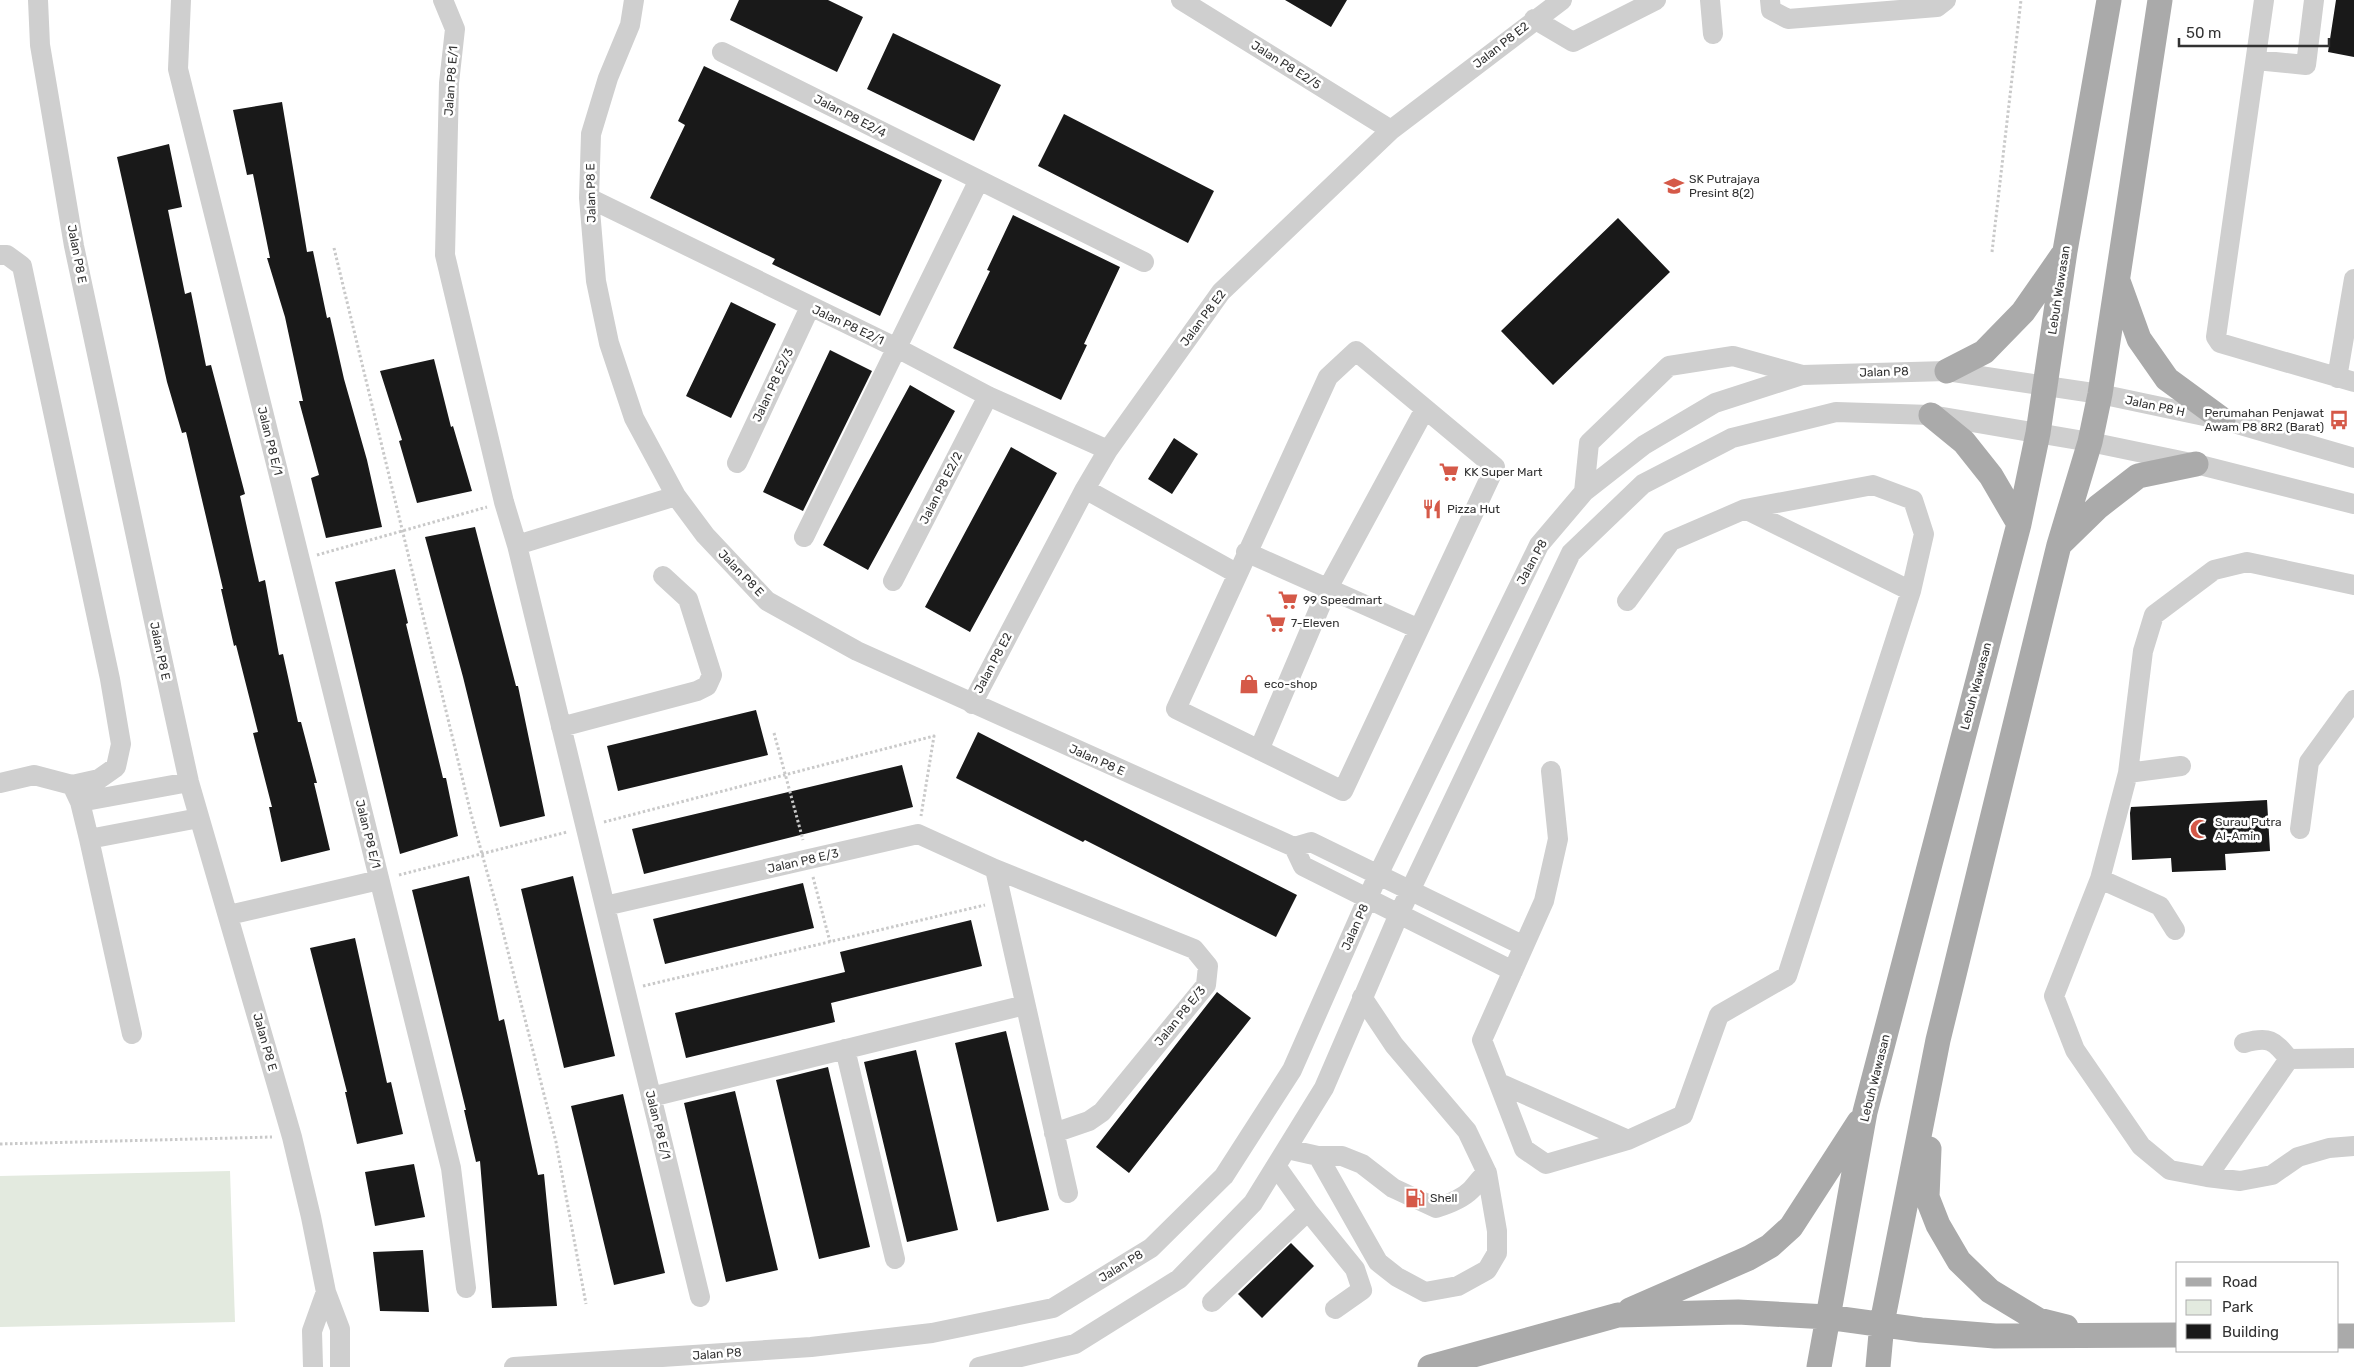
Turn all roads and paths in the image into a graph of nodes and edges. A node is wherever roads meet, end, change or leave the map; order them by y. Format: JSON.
{"nodes":[{"id":1,"x":38,"y":0,"type":"edge"},
{"id":2,"x":181,"y":0,"type":"edge"},
{"id":3,"x":443,"y":0,"type":"edge"},
{"id":4,"x":634,"y":0,"type":"edge"},
{"id":5,"x":1181,"y":0,"type":"edge"},
{"id":6,"x":1562,"y":0,"type":"edge"},
{"id":7,"x":1656,"y":0,"type":"edge"},
{"id":8,"x":1710,"y":0,"type":"edge"},
{"id":9,"x":1770,"y":0,"type":"edge"},
{"id":10,"x":1946,"y":0,"type":"edge"},
{"id":11,"x":2021,"y":0,"type":"edge"},
{"id":12,"x":2109,"y":0,"type":"edge"},
{"id":13,"x":2160,"y":0,"type":"edge"},
{"id":14,"x":2264,"y":0,"type":"edge"},
{"id":15,"x":2314,"y":0,"type":"edge"},
{"id":16,"x":1534,"y":20,"type":"junction"},
{"id":17,"x":1713,"y":34,"type":"dead end"},
{"id":18,"x":722,"y":52,"type":"dead end"},
{"id":19,"x":2256,"y":60,"type":"junction"},
{"id":20,"x":1391,"y":130,"type":"junction"},
{"id":21,"x":979,"y":180,"type":"junction"},
{"id":22,"x":590,"y":198,"type":"junction"},
{"id":23,"x":334,"y":248,"type":"dead end"},
{"id":24,"x":2065,"y":251,"type":"junction"},
{"id":25,"x":1992,"y":252,"type":"dead end"},
{"id":26,"x":0,"y":256,"type":"edge"},
{"id":27,"x":1144,"y":262,"type":"dead end"},
{"id":28,"x":2354,"y":278,"type":"edge"},
{"id":29,"x":2118,"y":279,"type":"junction"},
{"id":30,"x":810,"y":307,"type":"junction"},
{"id":31,"x":2350,"y":335,"type":"edge"},
{"id":32,"x":897,"y":348,"type":"junction"},
{"id":33,"x":1947,"y":371,"type":"junction"},
{"id":34,"x":1802,"y":375,"type":"junction"},
{"id":35,"x":2346,"y":380,"type":"edge"},
{"id":36,"x":2043,"y":385,"type":"junction"},
{"id":37,"x":2100,"y":394,"type":"junction"},
{"id":38,"x":988,"y":396,"type":"junction"},
{"id":39,"x":1425,"y":409,"type":"junction"},
{"id":40,"x":1931,"y":415,"type":"junction"},
{"id":41,"x":2223,"y":420,"type":"junction"},
{"id":42,"x":2038,"y":433,"type":"junction"},
{"id":43,"x":2090,"y":442,"type":"junction"},
{"id":44,"x":1108,"y":450,"type":"junction"},
{"id":45,"x":2354,"y":458,"type":"edge"},
{"id":46,"x":737,"y":463,"type":"dead end"},
{"id":47,"x":2196,"y":464,"type":"junction"},
{"id":48,"x":1085,"y":489,"type":"junction"},
{"id":49,"x":1584,"y":492,"type":"junction"},
{"id":50,"x":676,"y":496,"type":"junction"},
{"id":51,"x":504,"y":502,"type":"junction"},
{"id":52,"x":2354,"y":504,"type":"edge"},
{"id":53,"x":1745,"y":510,"type":"junction"},
{"id":54,"x":2019,"y":524,"type":"junction"},
{"id":55,"x":403,"y":531,"type":"junction"},
{"id":56,"x":804,"y":537,"type":"dead end"},
{"id":57,"x":517,"y":545,"type":"junction"},
{"id":58,"x":2059,"y":545,"type":"junction"},
{"id":59,"x":1246,"y":552,"type":"junction"},
{"id":60,"x":300,"y":560,"type":"junction"},
{"id":61,"x":1236,"y":574,"type":"junction"},
{"id":62,"x":663,"y":576,"type":"dead end"},
{"id":63,"x":893,"y":581,"type":"dead end"},
{"id":64,"x":2354,"y":585,"type":"edge"},
{"id":65,"x":1328,"y":588,"type":"junction"},
{"id":66,"x":1911,"y":591,"type":"junction"},
{"id":67,"x":1627,"y":601,"type":"dead end"},
{"id":68,"x":1419,"y":629,"type":"junction"},
{"id":69,"x":2354,"y":700,"type":"edge"},
{"id":70,"x":972,"y":704,"type":"junction"},
{"id":71,"x":561,"y":727,"type":"junction"},
{"id":72,"x":774,"y":733,"type":"dead end"},
{"id":73,"x":1259,"y":750,"type":"junction"},
{"id":74,"x":2181,"y":766,"type":"dead end"},
{"id":75,"x":1552,"y":772,"type":"dead end"},
{"id":76,"x":2128,"y":773,"type":"junction"},
{"id":77,"x":785,"y":775,"type":"junction"},
{"id":78,"x":189,"y":782,"type":"junction"},
{"id":79,"x":0,"y":783,"type":"edge"},
{"id":80,"x":76,"y":794,"type":"junction"},
{"id":81,"x":199,"y":818,"type":"junction"},
{"id":82,"x":585,"y":827,"type":"junction"},
{"id":83,"x":2300,"y":829,"type":"dead end"},
{"id":84,"x":918,"y":834,"type":"junction"},
{"id":85,"x":89,"y":839,"type":"junction"},
{"id":86,"x":1294,"y":847,"type":"junction"},
{"id":87,"x":482,"y":854,"type":"junction"},
{"id":88,"x":808,"y":859,"type":"junction"},
{"id":89,"x":995,"y":869,"type":"junction"},
{"id":90,"x":1378,"y":875,"type":"junction"},
{"id":91,"x":2100,"y":879,"type":"junction"},
{"id":92,"x":379,"y":880,"type":"junction"},
{"id":93,"x":1410,"y":891,"type":"junction"},
{"id":94,"x":1368,"y":898,"type":"junction"},
{"id":95,"x":1002,"y":901,"type":"junction"},
{"id":96,"x":605,"y":906,"type":"junction"},
{"id":97,"x":1399,"y":914,"type":"junction"},
{"id":98,"x":229,"y":915,"type":"junction"},
{"id":99,"x":2175,"y":930,"type":"dead end"},
{"id":100,"x":830,"y":942,"type":"junction"},
{"id":101,"x":1524,"y":946,"type":"junction"},
{"id":102,"x":1512,"y":971,"type":"junction"},
{"id":103,"x":625,"y":990,"type":"junction"},
{"id":104,"x":1362,"y":997,"type":"junction"},
{"id":105,"x":1026,"y":1005,"type":"junction"},
{"id":106,"x":132,"y":1034,"type":"dead end"},
{"id":107,"x":1938,"y":1040,"type":"junction"},
{"id":108,"x":2244,"y":1043,"type":"dead end"},
{"id":109,"x":845,"y":1049,"type":"junction"},
{"id":110,"x":2354,"y":1058,"type":"edge"},
{"id":111,"x":2289,"y":1059,"type":"junction"},
{"id":112,"x":1499,"y":1083,"type":"junction"},
{"id":113,"x":651,"y":1097,"type":"junction"},
{"id":114,"x":1865,"y":1112,"type":"junction"},
{"id":115,"x":1054,"y":1133,"type":"junction"},
{"id":116,"x":292,"y":1137,"type":"junction"},
{"id":117,"x":1628,"y":1140,"type":"junction"},
{"id":118,"x":0,"y":1144,"type":"edge"},
{"id":119,"x":2354,"y":1146,"type":"edge"},
{"id":120,"x":1287,"y":1149,"type":"junction"},
{"id":121,"x":1318,"y":1156,"type":"junction"},
{"id":122,"x":1276,"y":1166,"type":"junction"},
{"id":123,"x":1487,"y":1172,"type":"junction"},
{"id":124,"x":2207,"y":1177,"type":"junction"},
{"id":125,"x":1068,"y":1193,"type":"dead end"},
{"id":126,"x":1308,"y":1211,"type":"junction"},
{"id":127,"x":895,"y":1259,"type":"dead end"},
{"id":128,"x":466,"y":1288,"type":"dead end"},
{"id":129,"x":326,"y":1292,"type":"junction"},
{"id":130,"x":700,"y":1298,"type":"dead end"},
{"id":131,"x":1212,"y":1302,"type":"dead end"},
{"id":132,"x":586,"y":1304,"type":"dead end"},
{"id":133,"x":1335,"y":1309,"type":"dead end"},
{"id":134,"x":1618,"y":1315,"type":"junction"},
{"id":135,"x":1827,"y":1316,"type":"junction"},
{"id":136,"x":1882,"y":1323,"type":"junction"},
{"id":137,"x":2093,"y":1334,"type":"junction"},
{"id":138,"x":2176,"y":1335,"type":"edge"},
{"id":139,"x":2339,"y":1336,"type":"edge"},
{"id":140,"x":2354,"y":1336,"type":"edge"},
{"id":141,"x":313,"y":1367,"type":"edge"},
{"id":142,"x":340,"y":1367,"type":"edge"},
{"id":143,"x":514,"y":1367,"type":"edge"},
{"id":144,"x":979,"y":1367,"type":"edge"},
{"id":145,"x":1430,"y":1367,"type":"edge"},
{"id":146,"x":1820,"y":1367,"type":"edge"},
{"id":147,"x":1878,"y":1367,"type":"edge"}],
"edges":[{"from":1,"to":78,"type":"street","name":"Jalan P8 E"},
{"from":2,"to":60,"type":"street","name":"Jalan P8 E/1"},
{"from":3,"to":51,"type":"street","name":"Jalan P8 E/1"},
{"from":4,"to":22,"type":"street","name":"Jalan P8 E"},
{"from":5,"to":20,"type":"street","name":"Jalan P8 E2/5"},
{"from":6,"to":16,"type":"street","name":"Jalan P8 E2"},
{"from":7,"to":16,"type":"street"},
{"from":8,"to":17,"type":"street"},
{"from":9,"to":10,"type":"street"},
{"from":11,"to":25,"type":"path"},
{"from":12,"to":24,"type":"main road","name":"Lebuh Wawasan"},
{"from":13,"to":29,"type":"main road"},
{"from":14,"to":19,"type":"street"},
{"from":15,"to":19,"type":"street"},
{"from":16,"to":20,"type":"street","name":"Jalan P8 E2"},
{"from":18,"to":21,"type":"street","name":"Jalan P8 E2/4"},
{"from":19,"to":35,"type":"street"},
{"from":20,"to":44,"type":"street","name":"Jalan P8 E2"},
{"from":21,"to":27,"type":"street","name":"Jalan P8 E2/4"},
{"from":21,"to":32,"type":"street"},
{"from":22,"to":30,"type":"street","name":"Jalan P8 E2/1"},
{"from":22,"to":50,"type":"street","name":"Jalan P8 E"},
{"from":23,"to":55,"type":"path"},
{"from":24,"to":33,"type":"main road"},
{"from":24,"to":36,"type":"main road","name":"Lebuh Wawasan"},
{"from":26,"to":80,"type":"street"},
{"from":28,"to":31,"type":"street"},
{"from":29,"to":37,"type":"main road"},
{"from":29,"to":41,"type":"main road"},
{"from":30,"to":32,"type":"street","name":"Jalan P8 E2/1"},
{"from":30,"to":46,"type":"street","name":"Jalan P8 E2/3"},
{"from":31,"to":35,"type":"street"},
{"from":32,"to":38,"type":"street","name":"Jalan P8 E2/1"},
{"from":32,"to":56,"type":"street"},
{"from":33,"to":34,"type":"street","name":"Jalan P8"},
{"from":33,"to":36,"type":"street","name":"Jalan P8"},
{"from":34,"to":49,"type":"street","name":"Jalan P8"},
{"from":34,"to":49,"type":"street"},
{"from":36,"to":37,"type":"street","name":"Jalan P8"},
{"from":36,"to":42,"type":"main road","name":"Lebuh Wawasan"},
{"from":37,"to":41,"type":"street","name":"Jalan P8 H"},
{"from":37,"to":43,"type":"main road"},
{"from":38,"to":44,"type":"street","name":"Jalan P8 E2/1"},
{"from":38,"to":63,"type":"street","name":"Jalan P8 E2/2"},
{"from":39,"to":59,"type":"street"},
{"from":39,"to":65,"type":"street"},
{"from":39,"to":68,"type":"street"},
{"from":40,"to":42,"type":"street"},
{"from":40,"to":54,"type":"main road"},
{"from":40,"to":93,"type":"street"},
{"from":41,"to":45,"type":"street","name":"Jalan P8 H"},
{"from":42,"to":43,"type":"street"},
{"from":42,"to":54,"type":"main road","name":"Lebuh Wawasan"},
{"from":43,"to":47,"type":"street"},
{"from":43,"to":58,"type":"main road"},
{"from":44,"to":48,"type":"street","name":"Jalan P8 E2"},
{"from":47,"to":52,"type":"street"},
{"from":47,"to":58,"type":"main road"},
{"from":48,"to":61,"type":"street"},
{"from":48,"to":70,"type":"street","name":"Jalan P8 E2"},
{"from":49,"to":90,"type":"street","name":"Jalan P8"},
{"from":50,"to":57,"type":"street"},
{"from":50,"to":70,"type":"street","name":"Jalan P8 E"},
{"from":51,"to":55,"type":"path"},
{"from":51,"to":57,"type":"street","name":"Jalan P8 E/1"},
{"from":53,"to":66,"type":"street"},
{"from":53,"to":66,"type":"street"},
{"from":53,"to":67,"type":"street"},
{"from":54,"to":114,"type":"main road","name":"Lebuh Wawasan"},
{"from":55,"to":60,"type":"path"},
{"from":55,"to":87,"type":"path"},
{"from":57,"to":71,"type":"street","name":"Jalan P8 E/1"},
{"from":58,"to":107,"type":"main road"},
{"from":59,"to":61,"type":"street"},
{"from":59,"to":65,"type":"street"},
{"from":60,"to":92,"type":"street","name":"Jalan P8 E/1"},
{"from":61,"to":73,"type":"street"},
{"from":62,"to":71,"type":"street"},
{"from":64,"to":76,"type":"street"},
{"from":65,"to":68,"type":"street"},
{"from":65,"to":73,"type":"street"},
{"from":66,"to":117,"type":"street"},
{"from":68,"to":73,"type":"street"},
{"from":69,"to":83,"type":"street"},
{"from":70,"to":86,"type":"street","name":"Jalan P8 E"},
{"from":71,"to":82,"type":"street","name":"Jalan P8 E/1"},
{"from":72,"to":77,"type":"path"},
{"from":74,"to":76,"type":"street"},
{"from":75,"to":101,"type":"street"},
{"from":76,"to":91,"type":"street"},
{"from":77,"to":82,"type":"path"},
{"from":77,"to":84,"type":"path"},
{"from":77,"to":88,"type":"path"},
{"from":78,"to":80,"type":"street"},
{"from":78,"to":81,"type":"street","name":"Jalan P8 E"},
{"from":79,"to":80,"type":"street"},
{"from":80,"to":85,"type":"street"},
{"from":81,"to":85,"type":"street"},
{"from":81,"to":98,"type":"street","name":"Jalan P8 E"},
{"from":82,"to":87,"type":"path"},
{"from":82,"to":96,"type":"street","name":"Jalan P8 E/1"},
{"from":84,"to":88,"type":"street","name":"Jalan P8 E/3"},
{"from":84,"to":89,"type":"street","name":"Jalan P8 E/3"},
{"from":85,"to":106,"type":"street"},
{"from":86,"to":90,"type":"street"},
{"from":86,"to":94,"type":"street"},
{"from":87,"to":92,"type":"path"},
{"from":87,"to":132,"type":"path"},
{"from":88,"to":96,"type":"street","name":"Jalan P8 E/3"},
{"from":88,"to":100,"type":"path"},
{"from":89,"to":95,"type":"street"},
{"from":89,"to":115,"type":"street","name":"Jalan P8 E/3"},
{"from":90,"to":93,"type":"street"},
{"from":90,"to":94,"type":"street","name":"Jalan P8"},
{"from":91,"to":99,"type":"street"},
{"from":91,"to":124,"type":"street"},
{"from":92,"to":98,"type":"street","name":"Jalan P8 E/1"},
{"from":92,"to":128,"type":"street","name":"Jalan P8 E/1"},
{"from":93,"to":97,"type":"street"},
{"from":93,"to":101,"type":"street"},
{"from":94,"to":97,"type":"street"},
{"from":94,"to":143,"type":"street","name":"Jalan P8"},
{"from":95,"to":100,"type":"path"},
{"from":95,"to":105,"type":"street"},
{"from":96,"to":103,"type":"street","name":"Jalan P8 E/1"},
{"from":97,"to":102,"type":"street"},
{"from":97,"to":104,"type":"street"},
{"from":98,"to":116,"type":"street","name":"Jalan P8 E"},
{"from":100,"to":103,"type":"path"},
{"from":101,"to":102,"type":"street"},
{"from":102,"to":112,"type":"street"},
{"from":103,"to":113,"type":"street","name":"Jalan P8 E/1"},
{"from":104,"to":120,"type":"street"},
{"from":104,"to":123,"type":"street"},
{"from":105,"to":109,"type":"street"},
{"from":105,"to":115,"type":"street"},
{"from":107,"to":136,"type":"main road"},
{"from":107,"to":137,"type":"main road"},
{"from":108,"to":111,"type":"street"},
{"from":109,"to":113,"type":"street"},
{"from":109,"to":127,"type":"street"},
{"from":110,"to":111,"type":"street"},
{"from":111,"to":124,"type":"street"},
{"from":112,"to":117,"type":"street"},
{"from":112,"to":117,"type":"street"},
{"from":113,"to":130,"type":"street","name":"Jalan P8 E/1"},
{"from":114,"to":134,"type":"main road"},
{"from":114,"to":135,"type":"main road","name":"Lebuh Wawasan"},
{"from":115,"to":125,"type":"street"},
{"from":116,"to":118,"type":"path"},
{"from":116,"to":129,"type":"street","name":"Jalan P8 E"},
{"from":119,"to":124,"type":"street"},
{"from":120,"to":121,"type":"street"},
{"from":120,"to":122,"type":"street"},
{"from":121,"to":123,"type":"street"},
{"from":121,"to":123,"type":"street"},
{"from":122,"to":126,"type":"street"},
{"from":122,"to":144,"type":"street"},
{"from":126,"to":131,"type":"street"},
{"from":126,"to":133,"type":"street"},
{"from":129,"to":141,"type":"street"},
{"from":129,"to":142,"type":"street","name":"Jalan P8 E"},
{"from":134,"to":135,"type":"main road"},
{"from":134,"to":145,"type":"main road"},
{"from":135,"to":136,"type":"main road"},
{"from":135,"to":146,"type":"main road","name":"Lebuh Wawasan"},
{"from":136,"to":137,"type":"main road"},
{"from":136,"to":147,"type":"main road"},
{"from":137,"to":138,"type":"main road"},
{"from":139,"to":140,"type":"main road"}]}
